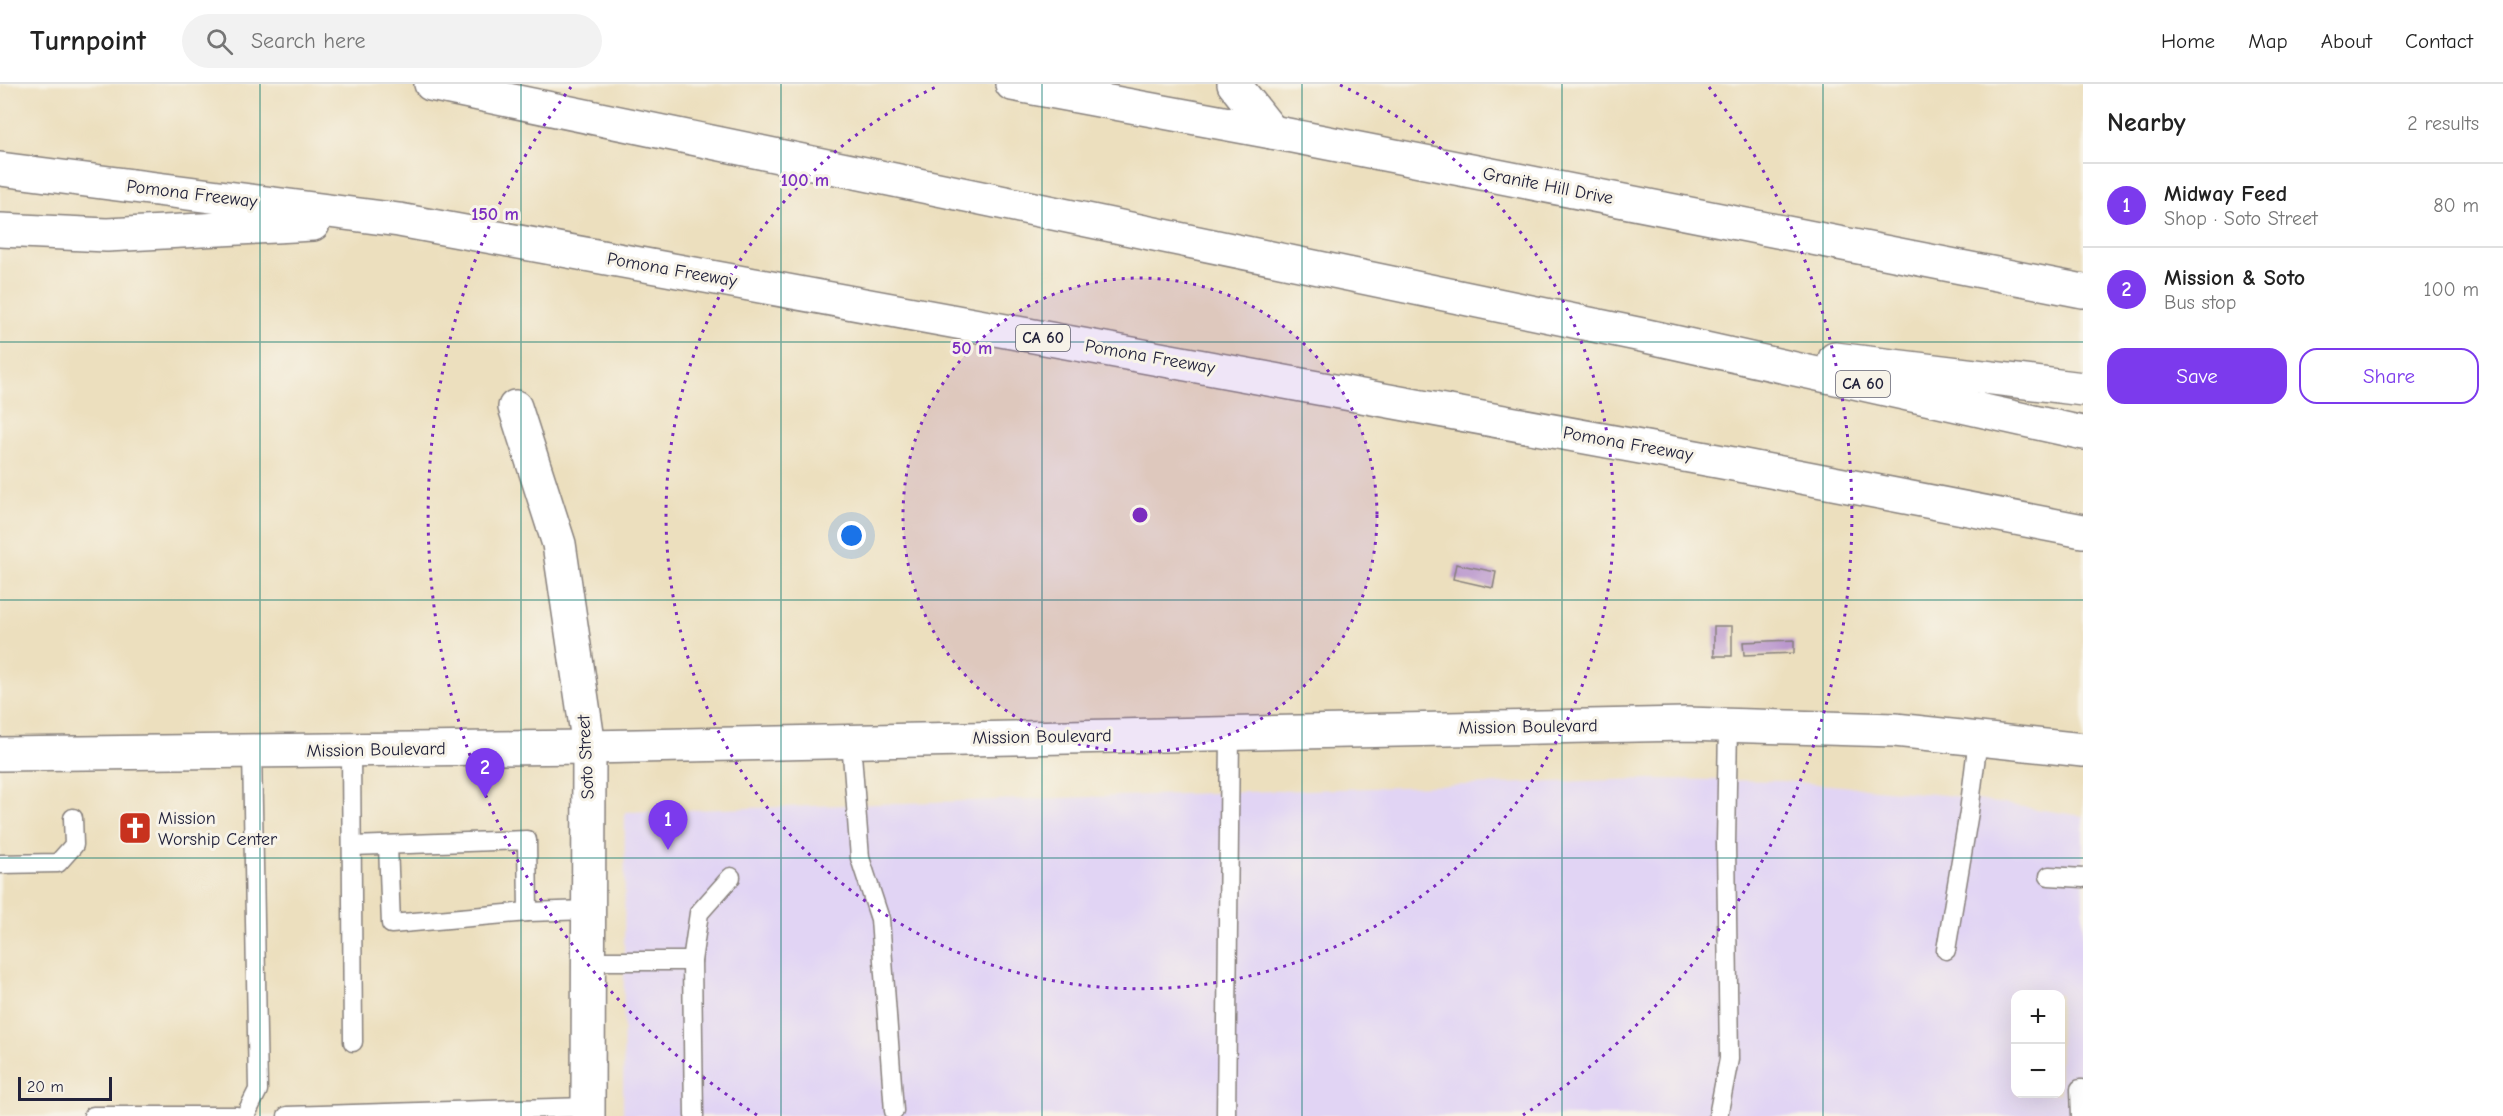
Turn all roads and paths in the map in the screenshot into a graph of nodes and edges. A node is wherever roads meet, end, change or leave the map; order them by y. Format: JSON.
{"nodes":[{"id":1,"x":431,"y":84,"type":"edge"},
{"id":2,"x":1012,"y":84,"type":"edge"},
{"id":3,"x":1234,"y":84,"type":"edge"},
{"id":4,"x":1272,"y":132,"type":"junction"},
{"id":5,"x":0,"y":169,"type":"edge"},
{"id":6,"x":399,"y":220,"type":"junction"},
{"id":7,"x":0,"y":230,"type":"edge"},
{"id":8,"x":2083,"y":291,"type":"edge"},
{"id":9,"x":1642,"y":335,"type":"junction"},
{"id":10,"x":2083,"y":389,"type":"edge"},
{"id":11,"x":515,"y":407,"type":"dead end"},
{"id":12,"x":2083,"y":433,"type":"edge"},
{"id":13,"x":2083,"y":531,"type":"edge"},
{"id":14,"x":1728,"y":725,"type":"junction"},
{"id":15,"x":1230,"y":734,"type":"junction"},
{"id":16,"x":1978,"y":739,"type":"junction"},
{"id":17,"x":851,"y":741,"type":"junction"},
{"id":18,"x":589,"y":747,"type":"junction"},
{"id":19,"x":351,"y":750,"type":"junction"},
{"id":20,"x":2083,"y":750,"type":"edge"},
{"id":21,"x":252,"y":752,"type":"junction"},
{"id":22,"x":0,"y":754,"type":"edge"},
{"id":23,"x":73,"y":818,"type":"dead end"},
{"id":24,"x":388,"y":845,"type":"junction"},
{"id":25,"x":352,"y":846,"type":"junction"},
{"id":26,"x":0,"y":864,"type":"edge"},
{"id":27,"x":2049,"y":876,"type":"dead end"},
{"id":28,"x":731,"y":877,"type":"dead end"},
{"id":29,"x":2083,"y":878,"type":"edge"},
{"id":30,"x":589,"y":910,"type":"junction"},
{"id":31,"x":528,"y":912,"type":"junction"},
{"id":32,"x":1946,"y":950,"type":"dead end"},
{"id":33,"x":588,"y":962,"type":"junction"},
{"id":34,"x":692,"y":962,"type":"junction"},
{"id":35,"x":353,"y":1042,"type":"dead end"},
{"id":36,"x":2083,"y":1089,"type":"edge"},
{"id":37,"x":588,"y":1111,"type":"edge"},
{"id":38,"x":894,"y":1111,"type":"dead end"},
{"id":39,"x":93,"y":1116,"type":"edge"},
{"id":40,"x":237,"y":1116,"type":"edge"},
{"id":41,"x":245,"y":1116,"type":"edge"},
{"id":42,"x":287,"y":1116,"type":"edge"},
{"id":43,"x":694,"y":1116,"type":"edge"},
{"id":44,"x":1226,"y":1116,"type":"edge"},
{"id":45,"x":1718,"y":1116,"type":"edge"},
{"id":46,"x":2080,"y":1116,"type":"edge"}],
"edges":[{"from":1,"to":9,"type":"main road","number":"CA 60"},
{"from":2,"to":4,"type":"main road","name":"Granite Hill Drive"},
{"from":3,"to":4,"type":"main road"},
{"from":4,"to":8,"type":"main road","name":"Granite Hill Drive"},
{"from":5,"to":6,"type":"main road","name":"Pomona Freeway","number":"CA 60"},
{"from":6,"to":7,"type":"main road"},
{"from":6,"to":13,"type":"main road","name":"Pomona Freeway","number":"CA 60"},
{"from":9,"to":10,"type":"main road"},
{"from":9,"to":12,"type":"main road","number":"CA 60"},
{"from":11,"to":18,"type":"main road","name":"Soto Street"},
{"from":14,"to":15,"type":"main road","name":"Mission Boulevard"},
{"from":14,"to":16,"type":"main road","name":"Mission Boulevard"},
{"from":14,"to":45,"type":"lane"},
{"from":15,"to":17,"type":"main road","name":"Mission Boulevard"},
{"from":15,"to":44,"type":"lane"},
{"from":16,"to":20,"type":"main road","name":"Mission Boulevard"},
{"from":16,"to":32,"type":"lane"},
{"from":17,"to":18,"type":"main road","name":"Mission Boulevard"},
{"from":17,"to":38,"type":"lane"},
{"from":18,"to":19,"type":"main road","name":"Mission Boulevard"},
{"from":18,"to":30,"type":"main road","name":"Soto Street"},
{"from":19,"to":21,"type":"main road","name":"Mission Boulevard"},
{"from":19,"to":25,"type":"lane"},
{"from":21,"to":22,"type":"main road","name":"Mission Boulevard"},
{"from":21,"to":41,"type":"lane"},
{"from":23,"to":26,"type":"lane"},
{"from":24,"to":25,"type":"lane"},
{"from":24,"to":31,"type":"lane"},
{"from":24,"to":31,"type":"lane"},
{"from":25,"to":35,"type":"lane"},
{"from":27,"to":29,"type":"lane"},
{"from":28,"to":34,"type":"lane"},
{"from":30,"to":31,"type":"lane"},
{"from":30,"to":33,"type":"main road","name":"Soto Street"},
{"from":33,"to":34,"type":"lane"},
{"from":33,"to":37,"type":"main road","name":"Soto Street"},
{"from":34,"to":43,"type":"lane"},
{"from":36,"to":46,"type":"lane"},
{"from":37,"to":42,"type":"lane"},
{"from":39,"to":40,"type":"lane"}]}
